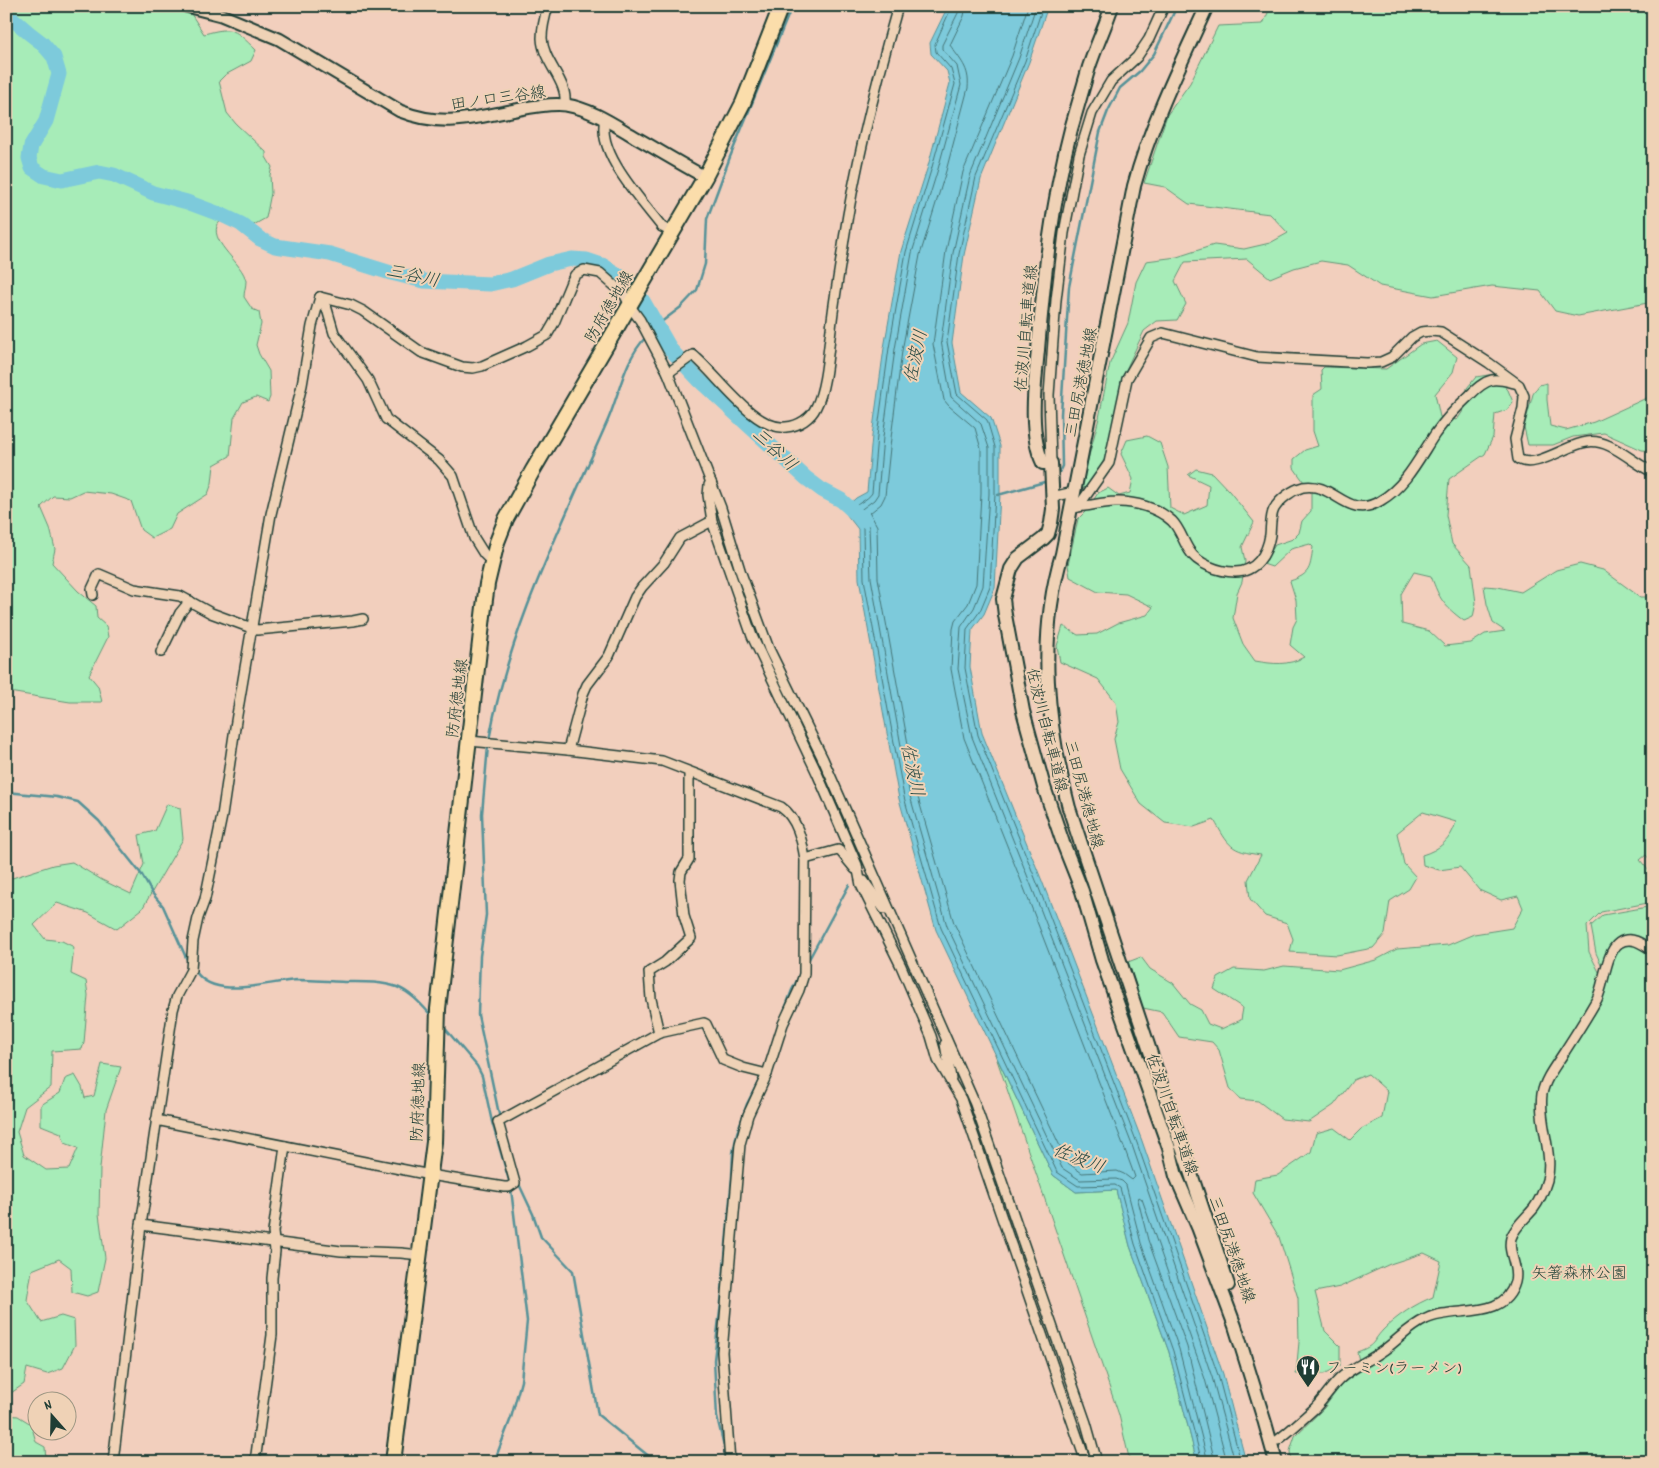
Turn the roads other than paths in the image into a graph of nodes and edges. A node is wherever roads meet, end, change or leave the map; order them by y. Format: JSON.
{"nodes":[{"id":1,"x":186,"y":6,"type":"edge"},
{"id":2,"x":548,"y":6,"type":"edge"},
{"id":3,"x":781,"y":6,"type":"edge"},
{"id":4,"x":898,"y":6,"type":"edge"},
{"id":5,"x":1112,"y":6,"type":"edge"},
{"id":6,"x":1164,"y":6,"type":"edge"},
{"id":7,"x":1207,"y":6,"type":"edge"},
{"id":8,"x":565,"y":105,"type":"junction"},
{"id":9,"x":605,"y":119,"type":"junction"},
{"id":10,"x":705,"y":177,"type":"junction"},
{"id":11,"x":672,"y":232,"type":"junction"},
{"id":12,"x":320,"y":296,"type":"junction"},
{"id":13,"x":634,"y":296,"type":"junction"},
{"id":14,"x":668,"y":373,"type":"junction"},
{"id":15,"x":1519,"y":385,"type":"junction"},
{"id":16,"x":1051,"y":466,"type":"junction"},
{"id":17,"x":1653,"y":472,"type":"edge"},
{"id":18,"x":712,"y":482,"type":"junction"},
{"id":19,"x":1052,"y":492,"type":"junction"},
{"id":20,"x":1074,"y":492,"type":"junction"},
{"id":21,"x":1074,"y":508,"type":"junction"},
{"id":22,"x":712,"y":521,"type":"junction"},
{"id":23,"x":492,"y":562,"type":"junction"},
{"id":24,"x":93,"y":595,"type":"dead end"},
{"id":25,"x":190,"y":601,"type":"junction"},
{"id":26,"x":363,"y":619,"type":"dead end"},
{"id":27,"x":252,"y":628,"type":"junction"},
{"id":28,"x":161,"y":652,"type":"dead end"},
{"id":29,"x":468,"y":741,"type":"junction"},
{"id":30,"x":568,"y":750,"type":"junction"},
{"id":31,"x":688,"y":772,"type":"junction"},
{"id":32,"x":805,"y":859,"type":"junction"},
{"id":33,"x":858,"y":872,"type":"junction"},
{"id":34,"x":888,"y":909,"type":"junction"},
{"id":35,"x":1653,"y":951,"type":"edge"},
{"id":36,"x":1118,"y":954,"type":"junction"},
{"id":37,"x":1102,"y":960,"type":"junction"},
{"id":38,"x":659,"y":1033,"type":"junction"},
{"id":39,"x":947,"y":1041,"type":"junction"},
{"id":40,"x":764,"y":1073,"type":"junction"},
{"id":41,"x":951,"y":1081,"type":"junction"},
{"id":42,"x":156,"y":1120,"type":"junction"},
{"id":43,"x":285,"y":1146,"type":"junction"},
{"id":44,"x":430,"y":1175,"type":"junction"},
{"id":45,"x":1176,"y":1176,"type":"junction"},
{"id":46,"x":1197,"y":1199,"type":"junction"},
{"id":47,"x":141,"y":1225,"type":"junction"},
{"id":48,"x":1198,"y":1228,"type":"junction"},
{"id":49,"x":274,"y":1243,"type":"junction"},
{"id":50,"x":420,"y":1255,"type":"junction"},
{"id":51,"x":1278,"y":1440,"type":"junction"},
{"id":52,"x":113,"y":1462,"type":"edge"},
{"id":53,"x":255,"y":1462,"type":"edge"},
{"id":54,"x":392,"y":1462,"type":"edge"},
{"id":55,"x":730,"y":1462,"type":"edge"},
{"id":56,"x":1086,"y":1462,"type":"edge"},
{"id":57,"x":1097,"y":1462,"type":"edge"},
{"id":58,"x":1276,"y":1462,"type":"edge"},
{"id":59,"x":1282,"y":1462,"type":"edge"}],
"edges":[{"from":1,"to":8,"type":"street","name":"田ノ口三谷線"},
{"from":2,"to":8,"type":"street"},
{"from":3,"to":10,"type":"main road","name":"防府徳地線"},
{"from":4,"to":14,"type":"street"},
{"from":5,"to":16,"type":"main road","name":"佐波川自転車道線"},
{"from":6,"to":16,"type":"street"},
{"from":7,"to":20,"type":"main road","name":"三田尻港徳地線"},
{"from":8,"to":9,"type":"street","name":"田ノ口三谷線"},
{"from":9,"to":10,"type":"street","name":"田ノ口三谷線"},
{"from":9,"to":11,"type":"street"},
{"from":10,"to":11,"type":"main road","name":"防府徳地線"},
{"from":11,"to":13,"type":"main road","name":"防府徳地線"},
{"from":12,"to":13,"type":"street"},
{"from":12,"to":23,"type":"street"},
{"from":12,"to":27,"type":"street"},
{"from":13,"to":14,"type":"street"},
{"from":13,"to":23,"type":"main road","name":"防府徳地線"},
{"from":14,"to":18,"type":"street"},
{"from":15,"to":17,"type":"street"},
{"from":15,"to":21,"type":"street"},
{"from":15,"to":21,"type":"street"},
{"from":16,"to":19,"type":"main road","name":"佐波川自転車道線"},
{"from":18,"to":22,"type":"street"},
{"from":18,"to":34,"type":"street"},
{"from":19,"to":20,"type":"street"},
{"from":19,"to":37,"type":"main road","name":"佐波川自転車道線"},
{"from":20,"to":21,"type":"main road","name":"三田尻港徳地線"},
{"from":21,"to":36,"type":"main road","name":"三田尻港徳地線"},
{"from":22,"to":30,"type":"street"},
{"from":22,"to":33,"type":"street"},
{"from":23,"to":29,"type":"main road","name":"防府徳地線"},
{"from":24,"to":25,"type":"street"},
{"from":25,"to":27,"type":"street"},
{"from":25,"to":28,"type":"street"},
{"from":26,"to":27,"type":"street"},
{"from":27,"to":42,"type":"street"},
{"from":29,"to":30,"type":"street"},
{"from":29,"to":44,"type":"main road","name":"防府徳地線"},
{"from":30,"to":31,"type":"street"},
{"from":31,"to":32,"type":"street"},
{"from":31,"to":38,"type":"street"},
{"from":32,"to":33,"type":"street"},
{"from":32,"to":40,"type":"street"},
{"from":33,"to":34,"type":"street"},
{"from":33,"to":41,"type":"street"},
{"from":34,"to":39,"type":"street"},
{"from":35,"to":51,"type":"street"},
{"from":36,"to":37,"type":"street"},
{"from":36,"to":46,"type":"main road","name":"三田尻港徳地線"},
{"from":37,"to":45,"type":"main road","name":"佐波川自転車道線"},
{"from":38,"to":40,"type":"street"},
{"from":38,"to":44,"type":"street"},
{"from":39,"to":41,"type":"street"},
{"from":39,"to":57,"type":"street"},
{"from":40,"to":55,"type":"street"},
{"from":41,"to":56,"type":"street"},
{"from":42,"to":43,"type":"street"},
{"from":42,"to":47,"type":"street"},
{"from":43,"to":44,"type":"street"},
{"from":43,"to":49,"type":"street"},
{"from":44,"to":50,"type":"main road","name":"防府徳地線"},
{"from":45,"to":46,"type":"street"},
{"from":45,"to":48,"type":"main road","name":"佐波川自転車道線"},
{"from":46,"to":48,"type":"street"},
{"from":46,"to":51,"type":"main road","name":"三田尻港徳地線"},
{"from":47,"to":49,"type":"street"},
{"from":47,"to":52,"type":"street"},
{"from":48,"to":58,"type":"main road","name":"佐波川自転車道線"},
{"from":49,"to":50,"type":"street"},
{"from":49,"to":53,"type":"street"},
{"from":50,"to":54,"type":"main road","name":"防府徳地線"},
{"from":51,"to":59,"type":"main road","name":"三田尻港徳地線"}]}
